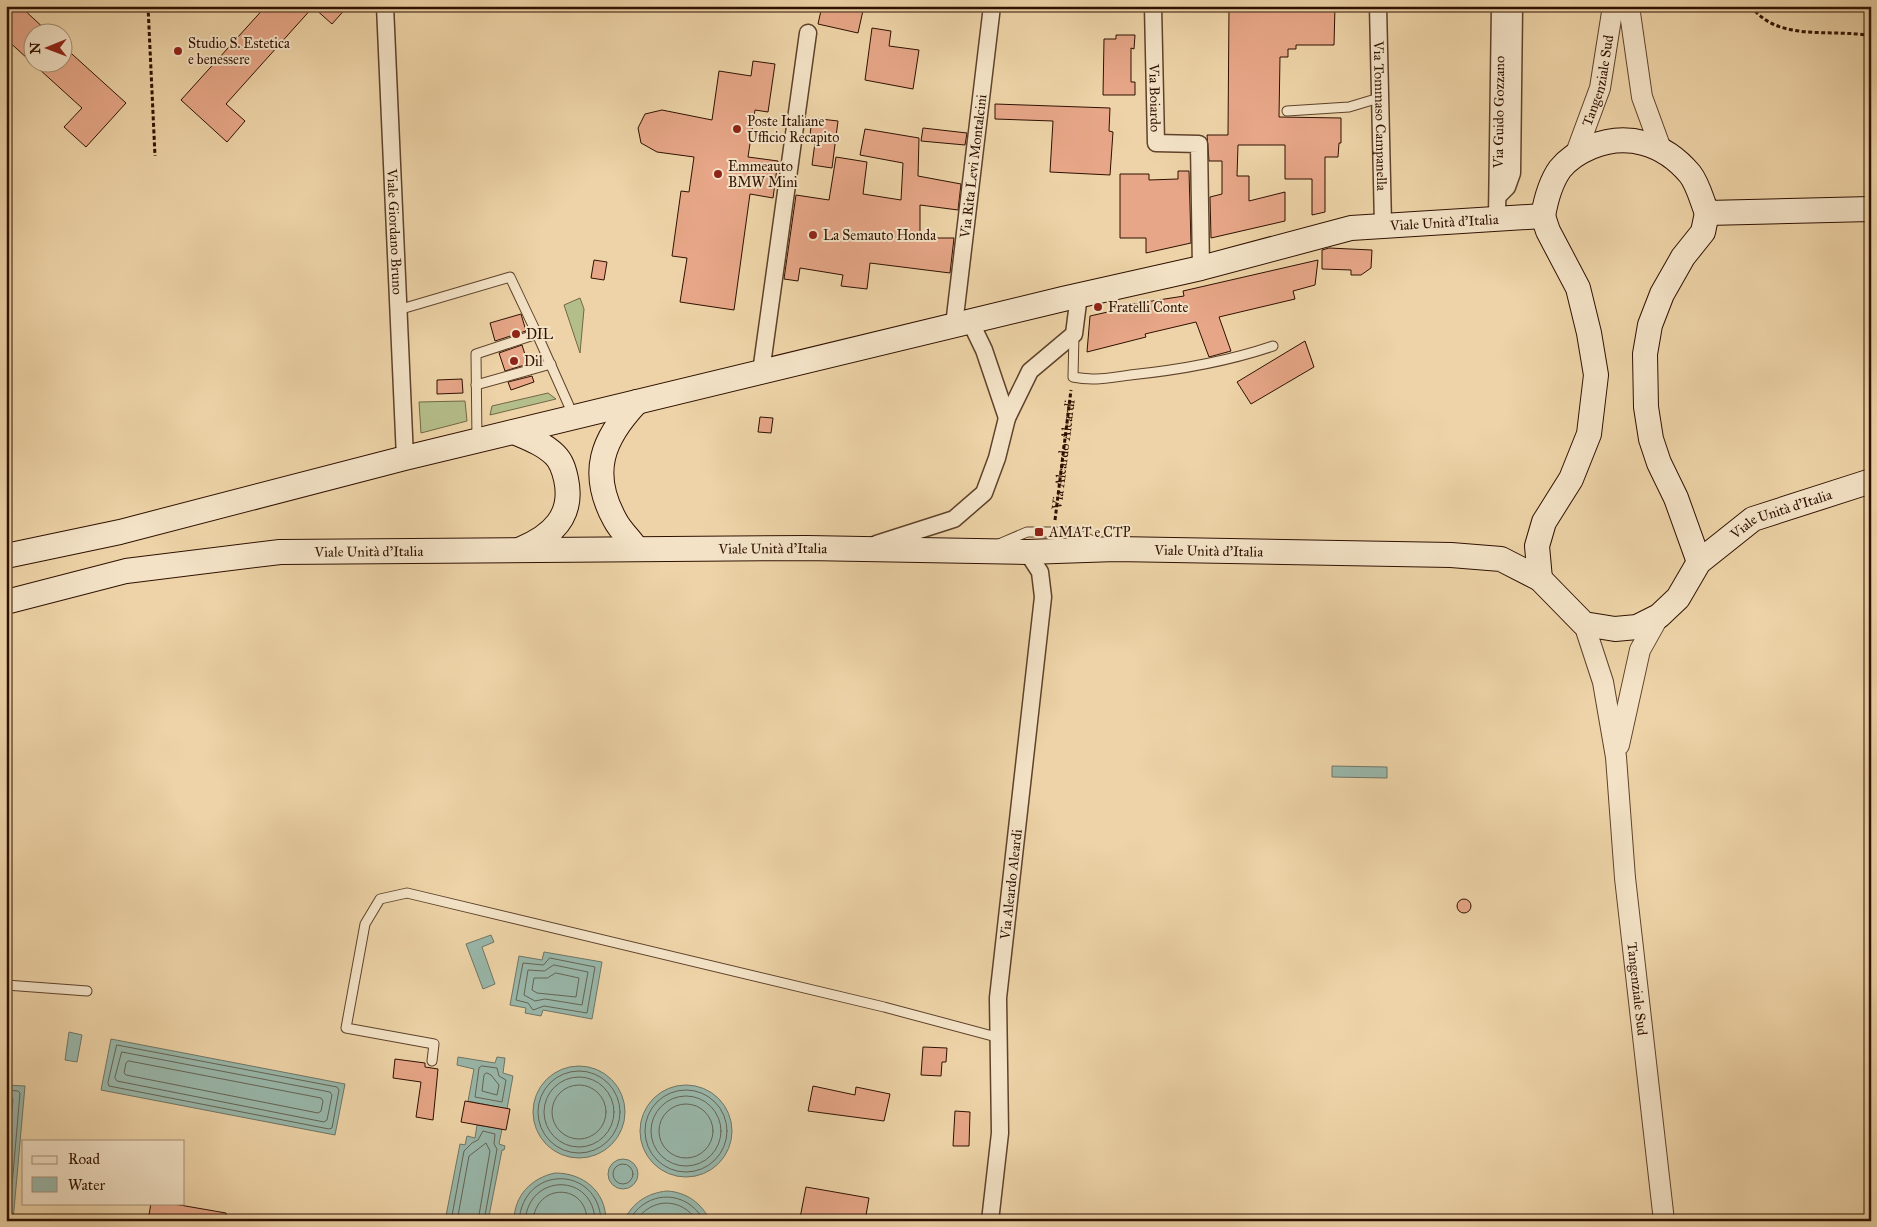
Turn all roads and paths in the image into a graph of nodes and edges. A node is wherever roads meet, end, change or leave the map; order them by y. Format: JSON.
{"nodes":[{"id":1,"x":148,"y":6,"type":"edge"},
{"id":2,"x":385,"y":6,"type":"edge"},
{"id":3,"x":992,"y":6,"type":"edge"},
{"id":4,"x":1153,"y":6,"type":"edge"},
{"id":5,"x":1378,"y":6,"type":"edge"},
{"id":6,"x":1613,"y":6,"type":"edge"},
{"id":7,"x":1628,"y":6,"type":"edge"},
{"id":8,"x":1751,"y":6,"type":"edge"},
{"id":9,"x":1507,"y":7,"type":"edge"},
{"id":10,"x":808,"y":32,"type":"dead end"},
{"id":11,"x":1871,"y":36,"type":"edge"},
{"id":12,"x":1379,"y":98,"type":"junction"},
{"id":13,"x":1287,"y":110,"type":"dead end"},
{"id":14,"x":1661,"y":149,"type":"junction"},
{"id":15,"x":1576,"y":153,"type":"junction"},
{"id":16,"x":155,"y":156,"type":"dead end"},
{"id":17,"x":1498,"y":206,"type":"junction"},
{"id":18,"x":1871,"y":209,"type":"edge"},
{"id":19,"x":1707,"y":213,"type":"junction"},
{"id":20,"x":1543,"y":216,"type":"junction"},
{"id":21,"x":1383,"y":225,"type":"junction"},
{"id":22,"x":1201,"y":268,"type":"junction"},
{"id":23,"x":1079,"y":295,"type":"junction"},
{"id":24,"x":398,"y":310,"type":"junction"},
{"id":25,"x":962,"y":323,"type":"junction"},
{"id":26,"x":537,"y":334,"type":"junction"},
{"id":27,"x":1074,"y":334,"type":"junction"},
{"id":28,"x":1273,"y":346,"type":"dead end"},
{"id":29,"x":550,"y":364,"type":"junction"},
{"id":30,"x":761,"y":372,"type":"junction"},
{"id":31,"x":1073,"y":377,"type":"junction"},
{"id":32,"x":476,"y":385,"type":"junction"},
{"id":33,"x":637,"y":402,"type":"junction"},
{"id":34,"x":574,"y":417,"type":"junction"},
{"id":35,"x":1007,"y":418,"type":"junction"},
{"id":36,"x":514,"y":432,"type":"junction"},
{"id":37,"x":477,"y":441,"type":"junction"},
{"id":38,"x":405,"y":458,"type":"junction"},
{"id":39,"x":1871,"y":481,"type":"edge"},
{"id":40,"x":1053,"y":532,"type":"junction"},
{"id":41,"x":636,"y":548,"type":"junction"},
{"id":42,"x":859,"y":549,"type":"junction"},
{"id":43,"x":1116,"y":549,"type":"junction"},
{"id":44,"x":519,"y":550,"type":"junction"},
{"id":45,"x":982,"y":551,"type":"junction"},
{"id":46,"x":1027,"y":552,"type":"junction"},
{"id":47,"x":6,"y":556,"type":"edge"},
{"id":48,"x":1699,"y":562,"type":"junction"},
{"id":49,"x":1540,"y":579,"type":"junction"},
{"id":50,"x":6,"y":602,"type":"edge"},
{"id":51,"x":1659,"y":616,"type":"junction"},
{"id":52,"x":1584,"y":624,"type":"junction"},
{"id":53,"x":1616,"y":757,"type":"junction"},
{"id":54,"x":6,"y":985,"type":"edge"},
{"id":55,"x":87,"y":990,"type":"dead end"},
{"id":56,"x":1000,"y":1038,"type":"junction"},
{"id":57,"x":432,"y":1061,"type":"dead end"},
{"id":58,"x":990,"y":1221,"type":"edge"},
{"id":59,"x":1664,"y":1221,"type":"edge"}],
"edges":[{"from":1,"to":16,"type":"path"},
{"from":2,"to":24,"type":"street","name":"Viale Giordano Bruno"},
{"from":3,"to":25,"type":"street","name":"Via Rita Levi Montalcini"},
{"from":4,"to":22,"type":"street","name":"Via Boiardo"},
{"from":5,"to":12,"type":"street","name":"Via Tommaso Campanella"},
{"from":6,"to":15,"type":"street","name":"Tangenziale Sud"},
{"from":7,"to":14,"type":"street","name":"Tangenziale Sud"},
{"from":8,"to":11,"type":"path"},
{"from":9,"to":17,"type":"street","name":"Via Guido Gozzano"},
{"from":10,"to":30,"type":"street"},
{"from":12,"to":13,"type":"lane"},
{"from":12,"to":21,"type":"street","name":"Via Tommaso Campanella"},
{"from":14,"to":15,"type":"main road"},
{"from":14,"to":19,"type":"main road"},
{"from":15,"to":20,"type":"main road"},
{"from":17,"to":20,"type":"main road","name":"Viale Unità d'Italia"},
{"from":17,"to":21,"type":"main road","name":"Viale Unità d'Italia"},
{"from":18,"to":19,"type":"main road"},
{"from":19,"to":48,"type":"main road"},
{"from":20,"to":49,"type":"main road"},
{"from":21,"to":22,"type":"main road","name":"Viale Unità d'Italia"},
{"from":22,"to":23,"type":"main road","name":"Viale Unità d'Italia"},
{"from":23,"to":25,"type":"main road","name":"Viale Unità d'Italia"},
{"from":23,"to":27,"type":"street"},
{"from":24,"to":26,"type":"lane"},
{"from":24,"to":38,"type":"street","name":"Viale Giordano Bruno"},
{"from":25,"to":30,"type":"main road","name":"Viale Unità d'Italia"},
{"from":25,"to":35,"type":"street"},
{"from":26,"to":29,"type":"lane"},
{"from":26,"to":32,"type":"lane"},
{"from":27,"to":31,"type":"lane"},
{"from":27,"to":35,"type":"street"},
{"from":28,"to":31,"type":"lane"},
{"from":29,"to":32,"type":"lane"},
{"from":29,"to":34,"type":"lane"},
{"from":30,"to":33,"type":"main road","name":"Viale Unità d'Italia"},
{"from":31,"to":40,"type":"path","name":"Via Aleardo Aleardi"},
{"from":32,"to":37,"type":"lane"},
{"from":33,"to":34,"type":"main road","name":"Viale Unità d'Italia"},
{"from":33,"to":41,"type":"main road"},
{"from":34,"to":36,"type":"main road","name":"Viale Unità d'Italia"},
{"from":35,"to":42,"type":"street"},
{"from":36,"to":37,"type":"main road","name":"Viale Unità d'Italia"},
{"from":36,"to":44,"type":"main road"},
{"from":37,"to":38,"type":"main road","name":"Viale Unità d'Italia"},
{"from":38,"to":47,"type":"main road","name":"Viale Unità d'Italia"},
{"from":39,"to":48,"type":"main road","name":"Viale Unità d'Italia"},
{"from":40,"to":43,"type":"lane"},
{"from":40,"to":45,"type":"lane"},
{"from":41,"to":42,"type":"main road","name":"Viale Unità d'Italia"},
{"from":41,"to":44,"type":"main road","name":"Viale Unità d'Italia"},
{"from":42,"to":45,"type":"main road","name":"Viale Unità d'Italia"},
{"from":43,"to":46,"type":"main road","name":"Viale Unità d'Italia"},
{"from":43,"to":49,"type":"main road","name":"Viale Unità d'Italia"},
{"from":44,"to":50,"type":"main road","name":"Viale Unità d'Italia"},
{"from":45,"to":46,"type":"main road","name":"Viale Unità d'Italia"},
{"from":46,"to":56,"type":"street","name":"Via Aleardo Aleardi"},
{"from":48,"to":51,"type":"main road","name":"Viale Unità d'Italia"},
{"from":49,"to":52,"type":"main road","name":"Viale Unità d'Italia"},
{"from":51,"to":52,"type":"main road","name":"Viale Unità d'Italia"},
{"from":51,"to":53,"type":"street","name":"Tangenziale Sud"},
{"from":52,"to":53,"type":"street","name":"Tangenziale Sud"},
{"from":53,"to":59,"type":"street","name":"Tangenziale Sud"},
{"from":54,"to":55,"type":"lane"},
{"from":56,"to":57,"type":"lane"},
{"from":56,"to":58,"type":"street","name":"Via Aleardo Aleardi"}]}
